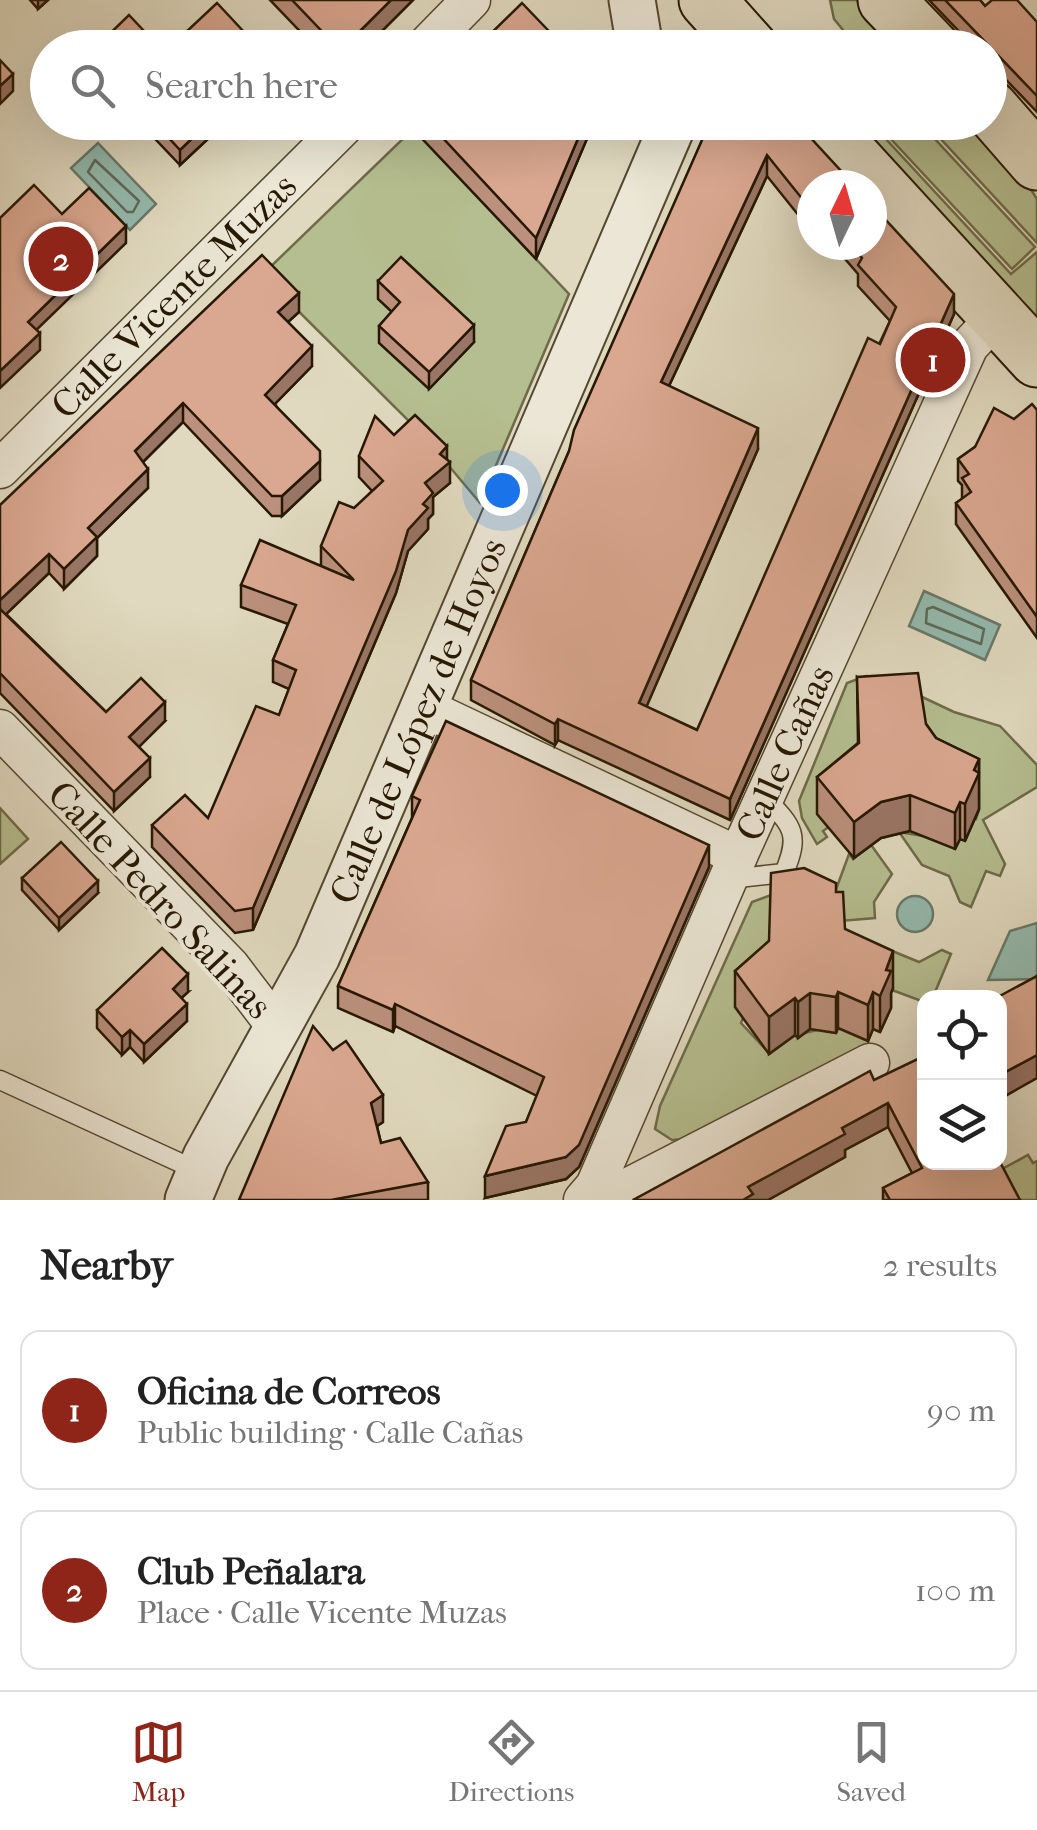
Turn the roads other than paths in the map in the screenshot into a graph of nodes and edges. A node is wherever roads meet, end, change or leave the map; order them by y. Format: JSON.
{"nodes":[{"id":1,"x":471,"y":0,"type":"edge"},
{"id":2,"x":632,"y":0,"type":"edge"},
{"id":3,"x":886,"y":0,"type":"edge"},
{"id":4,"x":442,"y":30,"type":"edge"},
{"id":5,"x":637,"y":30,"type":"edge"},
{"id":6,"x":915,"y":30,"type":"edge"},
{"id":7,"x":1007,"y":128,"type":"edge"},
{"id":8,"x":330,"y":140,"type":"edge"},
{"id":9,"x":636,"y":140,"type":"edge"},
{"id":10,"x":666,"y":140,"type":"edge"},
{"id":11,"x":837,"y":140,"type":"edge"},
{"id":12,"x":1037,"y":162,"type":"edge"},
{"id":13,"x":612,"y":260,"type":"junction"},
{"id":14,"x":1022,"y":342,"type":"edge"},
{"id":15,"x":0,"y":468,"type":"edge"},
{"id":16,"x":422,"y":706,"type":"junction"},
{"id":17,"x":0,"y":730,"type":"edge"},
{"id":18,"x":733,"y":868,"type":"junction"},
{"id":19,"x":278,"y":1029,"type":"junction"},
{"id":20,"x":870,"y":1063,"type":"dead end"},
{"id":21,"x":0,"y":1080,"type":"edge"},
{"id":22,"x":618,"y":1132,"type":"junction"},
{"id":23,"x":680,"y":1161,"type":"junction"},
{"id":24,"x":194,"y":1186,"type":"edge"},
{"id":25,"x":582,"y":1200,"type":"edge"},
{"id":26,"x":604,"y":1200,"type":"edge"}],
"edges":[{"from":1,"to":4,"type":"street"},
{"from":2,"to":5,"type":"street"},
{"from":3,"to":6,"type":"main road"},
{"from":7,"to":12,"type":"main road"},
{"from":8,"to":15,"type":"street","name":"Calle Vicente Muzas"},
{"from":9,"to":13,"type":"street"},
{"from":10,"to":13,"type":"street","name":"Calle de López de Hoyos"},
{"from":11,"to":14,"type":"main road"},
{"from":13,"to":16,"type":"street","name":"Calle de López de Hoyos"},
{"from":14,"to":18,"type":"street","name":"Calle Cañas"},
{"from":16,"to":18,"type":"street"},
{"from":16,"to":19,"type":"street","name":"Calle de López de Hoyos"},
{"from":17,"to":19,"type":"street","name":"Calle Pedro Salinas"},
{"from":18,"to":22,"type":"street","name":"Calle Cañas"},
{"from":19,"to":24,"type":"street","name":"Calle de López de Hoyos"},
{"from":20,"to":23,"type":"street"},
{"from":21,"to":24,"type":"lane"},
{"from":22,"to":23,"type":"street"},
{"from":22,"to":25,"type":"street","name":"Calle Cañas"},
{"from":23,"to":26,"type":"street"}]}
